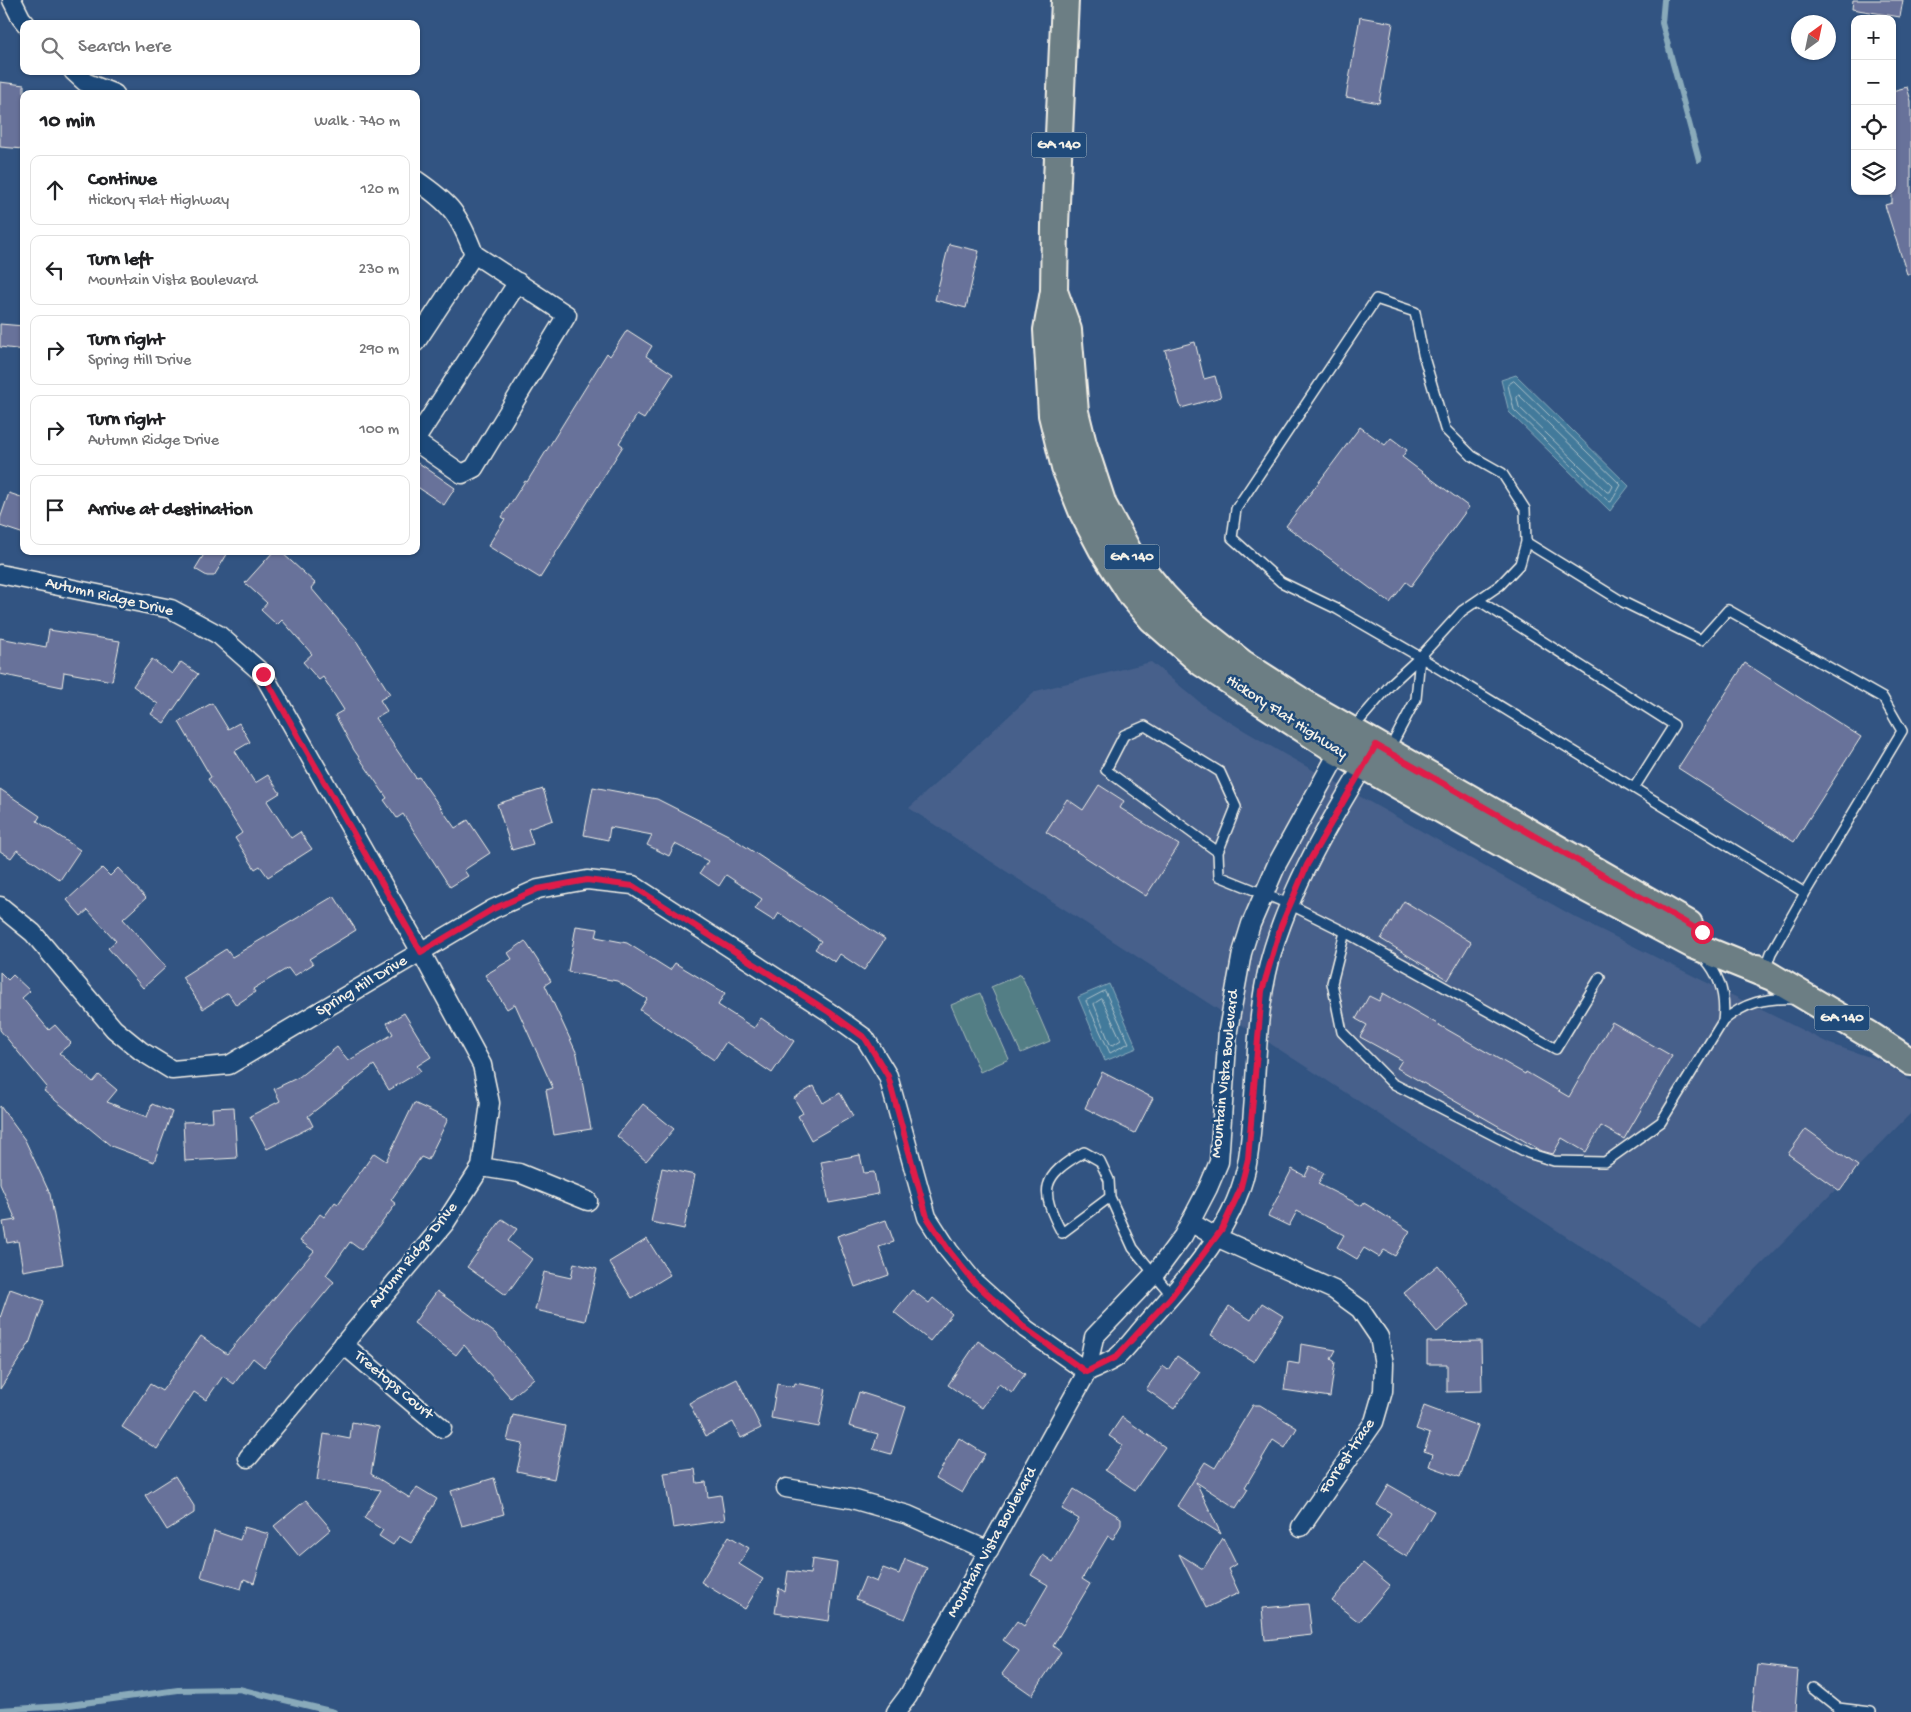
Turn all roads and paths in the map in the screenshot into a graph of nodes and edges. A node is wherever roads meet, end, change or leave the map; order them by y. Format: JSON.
{"nodes":[{"id":1,"x":12,"y":0,"type":"edge"},
{"id":2,"x":1065,"y":0,"type":"edge"},
{"id":3,"x":23,"y":20,"type":"edge"},
{"id":4,"x":78,"y":75,"type":"edge"},
{"id":5,"x":105,"y":90,"type":"edge"},
{"id":6,"x":420,"y":183,"type":"edge"},
{"id":7,"x":474,"y":254,"type":"junction"},
{"id":8,"x":518,"y":282,"type":"junction"},
{"id":9,"x":420,"y":336,"type":"edge"},
{"id":10,"x":420,"y":435,"type":"edge"},
{"id":11,"x":420,"y":444,"type":"edge"},
{"id":12,"x":1526,"y":542,"type":"junction"},
{"id":13,"x":0,"y":574,"type":"edge"},
{"id":14,"x":1478,"y":600,"type":"junction"},
{"id":15,"x":1420,"y":657,"type":"junction"},
{"id":16,"x":1345,"y":741,"type":"junction"},
{"id":17,"x":1376,"y":754,"type":"junction"},
{"id":18,"x":1634,"y":788,"type":"junction"},
{"id":19,"x":1218,"y":852,"type":"junction"},
{"id":20,"x":1805,"y":893,"type":"junction"},
{"id":21,"x":1263,"y":894,"type":"junction"},
{"id":22,"x":1289,"y":904,"type":"junction"},
{"id":23,"x":0,"y":906,"type":"edge"},
{"id":24,"x":1345,"y":932,"type":"junction"},
{"id":25,"x":1693,"y":945,"type":"junction"},
{"id":26,"x":421,"y":952,"type":"junction"},
{"id":27,"x":1768,"y":975,"type":"junction"},
{"id":28,"x":1600,"y":978,"type":"dead end"},
{"id":29,"x":1811,"y":1000,"type":"junction"},
{"id":30,"x":1722,"y":1021,"type":"junction"},
{"id":31,"x":1911,"y":1062,"type":"edge"},
{"id":32,"x":481,"y":1167,"type":"junction"},
{"id":33,"x":1110,"y":1197,"type":"junction"},
{"id":34,"x":588,"y":1201,"type":"dead end"},
{"id":35,"x":1190,"y":1222,"type":"junction"},
{"id":36,"x":1216,"y":1237,"type":"junction"},
{"id":37,"x":1155,"y":1274,"type":"junction"},
{"id":38,"x":1172,"y":1296,"type":"junction"},
{"id":39,"x":343,"y":1344,"type":"junction"},
{"id":40,"x":1086,"y":1372,"type":"junction"},
{"id":41,"x":442,"y":1428,"type":"dead end"},
{"id":42,"x":248,"y":1458,"type":"dead end"},
{"id":43,"x":786,"y":1488,"type":"dead end"},
{"id":44,"x":1300,"y":1527,"type":"dead end"},
{"id":45,"x":989,"y":1551,"type":"junction"},
{"id":46,"x":1813,"y":1688,"type":"dead end"},
{"id":47,"x":896,"y":1712,"type":"edge"},
{"id":48,"x":1871,"y":1712,"type":"edge"}],
"edges":[{"from":1,"to":3,"type":"street"},
{"from":2,"to":16,"type":"main road","name":"Hickory Flat Highway","number":"GA 140"},
{"from":4,"to":5,"type":"street"},
{"from":6,"to":7,"type":"street"},
{"from":7,"to":8,"type":"street"},
{"from":7,"to":9,"type":"street"},
{"from":8,"to":10,"type":"street"},
{"from":8,"to":11,"type":"street"},
{"from":12,"to":14,"type":"lane"},
{"from":12,"to":15,"type":"lane"},
{"from":12,"to":20,"type":"lane"},
{"from":13,"to":26,"type":"street","name":"Autumn Ridge Drive"},
{"from":14,"to":15,"type":"lane"},
{"from":14,"to":18,"type":"lane"},
{"from":15,"to":16,"type":"lane"},
{"from":15,"to":17,"type":"lane"},
{"from":15,"to":18,"type":"lane"},
{"from":16,"to":17,"type":"main road","name":"Hickory Flat Highway","number":"GA 140"},
{"from":16,"to":21,"type":"street","name":"Mountain Vista Boulevard"},
{"from":17,"to":22,"type":"street","name":"Mountain Vista Boulevard"},
{"from":17,"to":25,"type":"main road","name":"Hickory Flat Highway","number":"GA 140"},
{"from":17,"to":27,"type":"main road","name":"Hickory Flat Highway","number":"GA 140"},
{"from":18,"to":20,"type":"lane"},
{"from":19,"to":19,"type":"lane"},
{"from":19,"to":21,"type":"lane"},
{"from":20,"to":27,"type":"lane"},
{"from":21,"to":22,"type":"lane"},
{"from":21,"to":35,"type":"street","name":"Mountain Vista Boulevard"},
{"from":22,"to":24,"type":"lane"},
{"from":22,"to":36,"type":"street","name":"Mountain Vista Boulevard"},
{"from":23,"to":26,"type":"street","name":"Spring Hill Drive"},
{"from":24,"to":28,"type":"lane"},
{"from":24,"to":30,"type":"lane"},
{"from":25,"to":27,"type":"main road","name":"Hickory Flat Highway","number":"GA 140"},
{"from":25,"to":30,"type":"lane"},
{"from":26,"to":32,"type":"street","name":"Autumn Ridge Drive"},
{"from":26,"to":40,"type":"street","name":"Spring Hill Drive"},
{"from":27,"to":29,"type":"main road","name":"Hickory Flat Highway","number":"GA 140"},
{"from":29,"to":30,"type":"lane"},
{"from":29,"to":31,"type":"main road","name":"Hickory Flat Highway","number":"GA 140"},
{"from":32,"to":34,"type":"street"},
{"from":32,"to":39,"type":"street","name":"Autumn Ridge Drive"},
{"from":33,"to":33,"type":"lane"},
{"from":33,"to":37,"type":"lane"},
{"from":35,"to":36,"type":"street","name":"Forrest trace"},
{"from":35,"to":37,"type":"street","name":"Mountain Vista Boulevard"},
{"from":36,"to":38,"type":"street","name":"Mountain Vista Boulevard"},
{"from":36,"to":44,"type":"street","name":"Forrest trace"},
{"from":37,"to":38,"type":"lane"},
{"from":37,"to":40,"type":"street","name":"Mountain Vista Boulevard"},
{"from":38,"to":40,"type":"street","name":"Mountain Vista Boulevard"},
{"from":39,"to":41,"type":"street","name":"Treetops Court"},
{"from":39,"to":42,"type":"street","name":"Autumn Ridge Drive"},
{"from":40,"to":45,"type":"street","name":"Mountain Vista Boulevard"},
{"from":43,"to":45,"type":"street"},
{"from":45,"to":47,"type":"street","name":"Mountain Vista Boulevard"},
{"from":46,"to":48,"type":"lane"}]}
